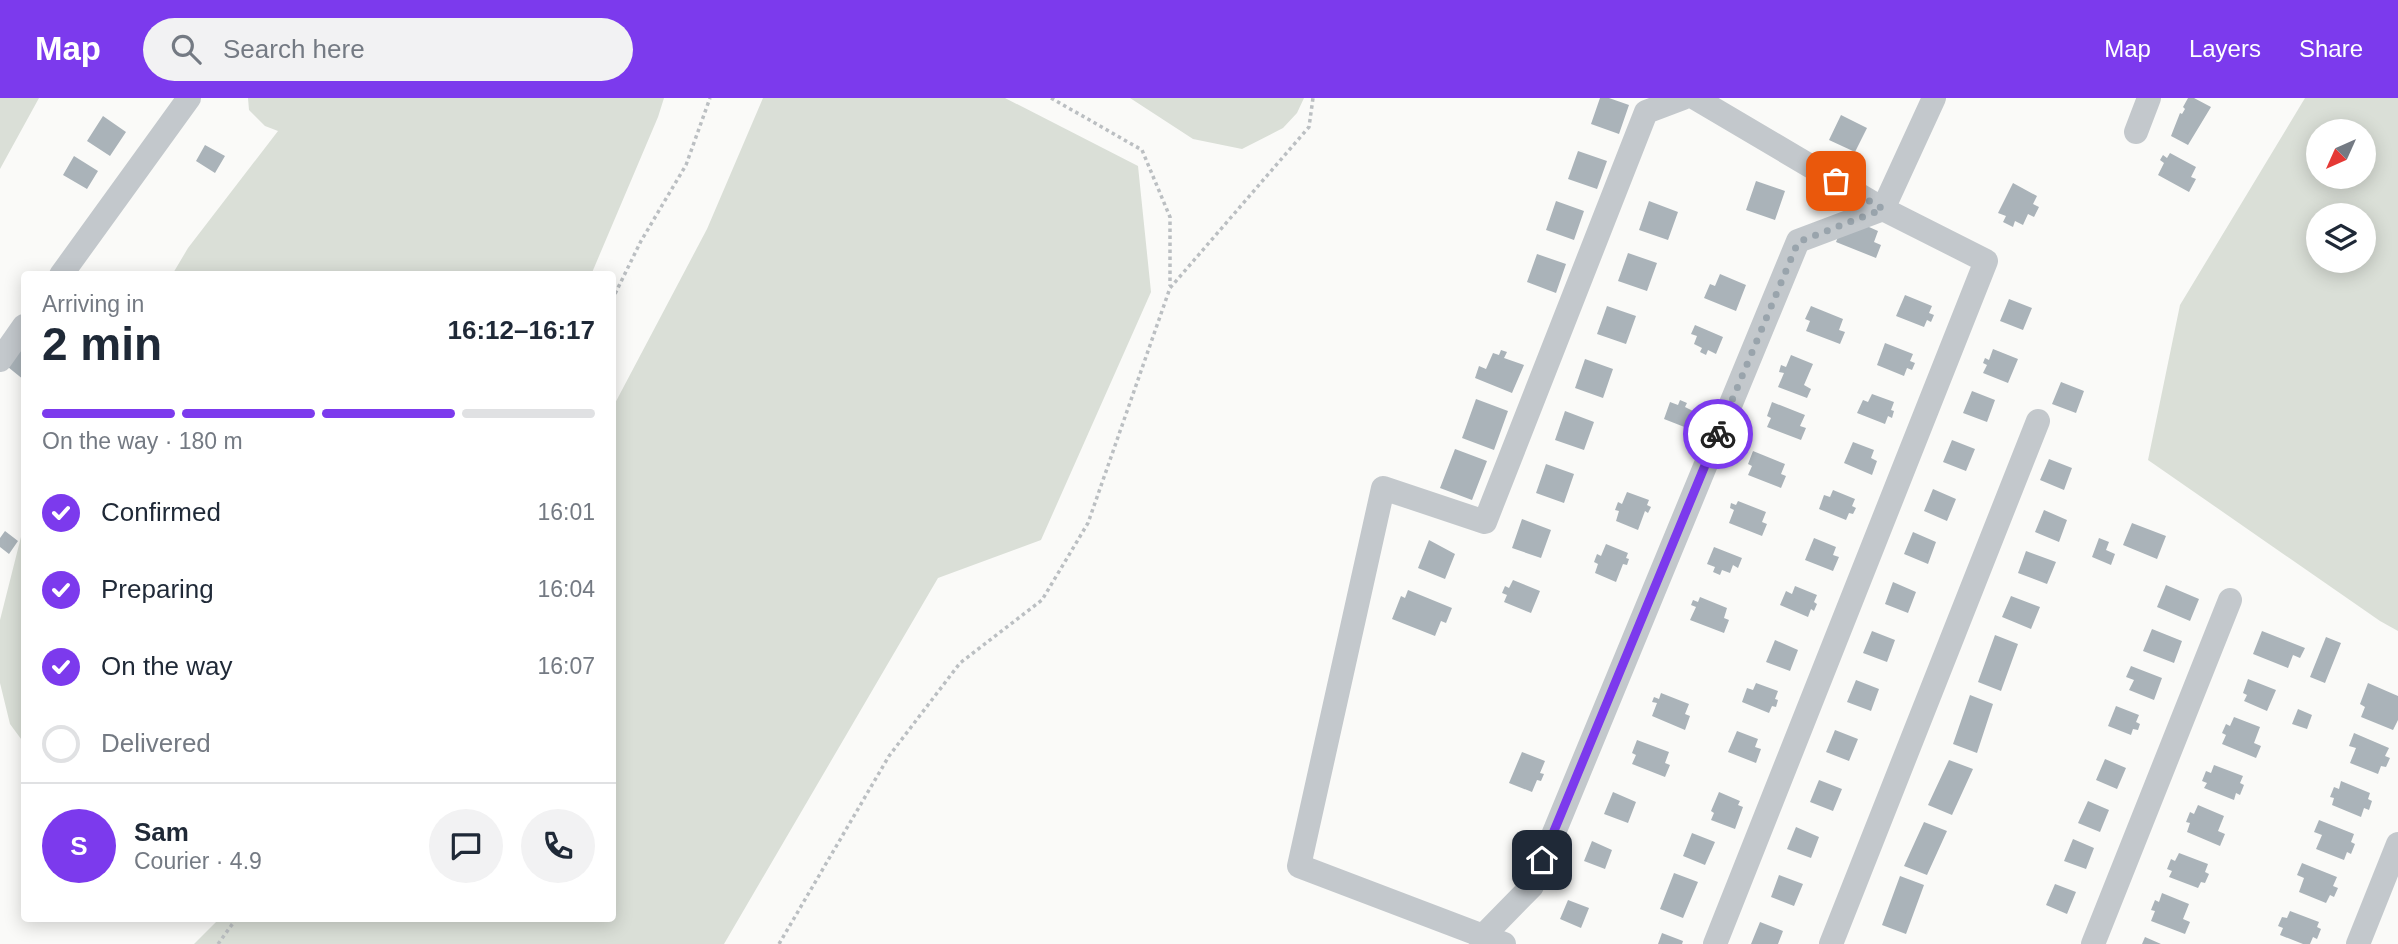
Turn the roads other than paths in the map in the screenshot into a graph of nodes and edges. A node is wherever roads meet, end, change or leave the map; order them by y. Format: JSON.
{"nodes":[{"id":1,"x":189,"y":98,"type":"edge"},
{"id":2,"x":1683,"y":98,"type":"edge"},
{"id":3,"x":1695,"y":98,"type":"edge"},
{"id":4,"x":1934,"y":98,"type":"edge"},
{"id":5,"x":2149,"y":98,"type":"edge"},
{"id":6,"x":2136,"y":132,"type":"dead end"},
{"id":7,"x":1883,"y":209,"type":"junction"},
{"id":8,"x":64,"y":271,"type":"edge"},
{"id":9,"x":21,"y":330,"type":"edge"},
{"id":10,"x":0,"y":360,"type":"edge"},
{"id":11,"x":2038,"y":421,"type":"dead end"},
{"id":12,"x":2230,"y":600,"type":"dead end"},
{"id":13,"x":2398,"y":844,"type":"edge"},
{"id":14,"x":1490,"y":941,"type":"edge"},
{"id":15,"x":1714,"y":944,"type":"edge"},
{"id":16,"x":1831,"y":944,"type":"edge"},
{"id":17,"x":2093,"y":944,"type":"edge"},
{"id":18,"x":2358,"y":944,"type":"edge"}],
"edges":[{"from":1,"to":8,"type":"street"},
{"from":2,"to":14,"type":"street"},
{"from":3,"to":7,"type":"street"},
{"from":4,"to":7,"type":"street"},
{"from":5,"to":6,"type":"street"},
{"from":7,"to":14,"type":"street"},
{"from":7,"to":15,"type":"street"},
{"from":9,"to":10,"type":"street"},
{"from":11,"to":16,"type":"street"},
{"from":12,"to":17,"type":"street"},
{"from":13,"to":18,"type":"street"}]}
